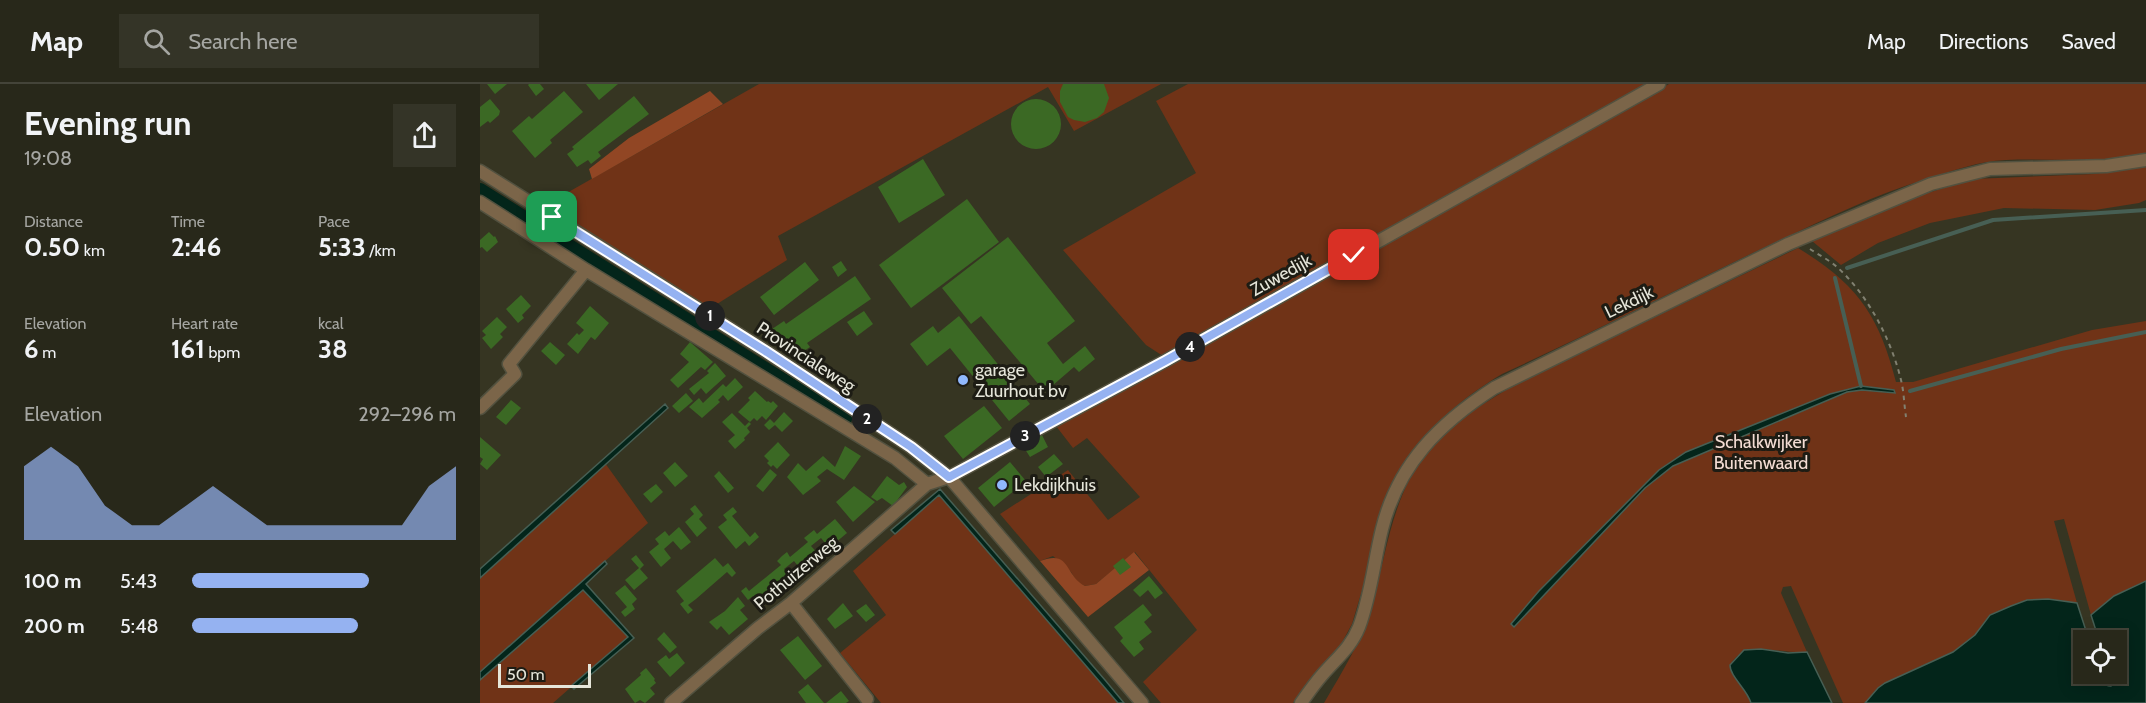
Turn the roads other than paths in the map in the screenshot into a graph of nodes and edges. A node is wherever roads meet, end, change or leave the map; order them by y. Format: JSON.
{"nodes":[{"id":1,"x":1659,"y":84,"type":"edge"},
{"id":2,"x":2146,"y":160,"type":"edge"},
{"id":3,"x":480,"y":171,"type":"edge"},
{"id":4,"x":480,"y":202,"type":"edge"},
{"id":5,"x":586,"y":270,"type":"junction"},
{"id":6,"x":480,"y":408,"type":"edge"},
{"id":7,"x":949,"y":477,"type":"junction"},
{"id":8,"x":927,"y":484,"type":"junction"},
{"id":9,"x":791,"y":603,"type":"junction"},
{"id":10,"x":867,"y":699,"type":"dead end"},
{"id":11,"x":671,"y":703,"type":"edge"},
{"id":12,"x":1142,"y":703,"type":"edge"},
{"id":13,"x":1301,"y":703,"type":"edge"}],
"edges":[{"from":1,"to":7,"type":"street","name":"Zuwedijk"},
{"from":2,"to":13,"type":"street","name":"Lekdijk"},
{"from":3,"to":7,"type":"street","name":"Provincialeweg"},
{"from":4,"to":5,"type":"street"},
{"from":5,"to":6,"type":"street"},
{"from":5,"to":8,"type":"street"},
{"from":7,"to":8,"type":"street","name":"Pothuizerweg"},
{"from":7,"to":12,"type":"street","name":"Provincialeweg"},
{"from":8,"to":9,"type":"street","name":"Pothuizerweg"},
{"from":9,"to":10,"type":"street"},
{"from":9,"to":11,"type":"street","name":"Pothuizerweg"}]}
